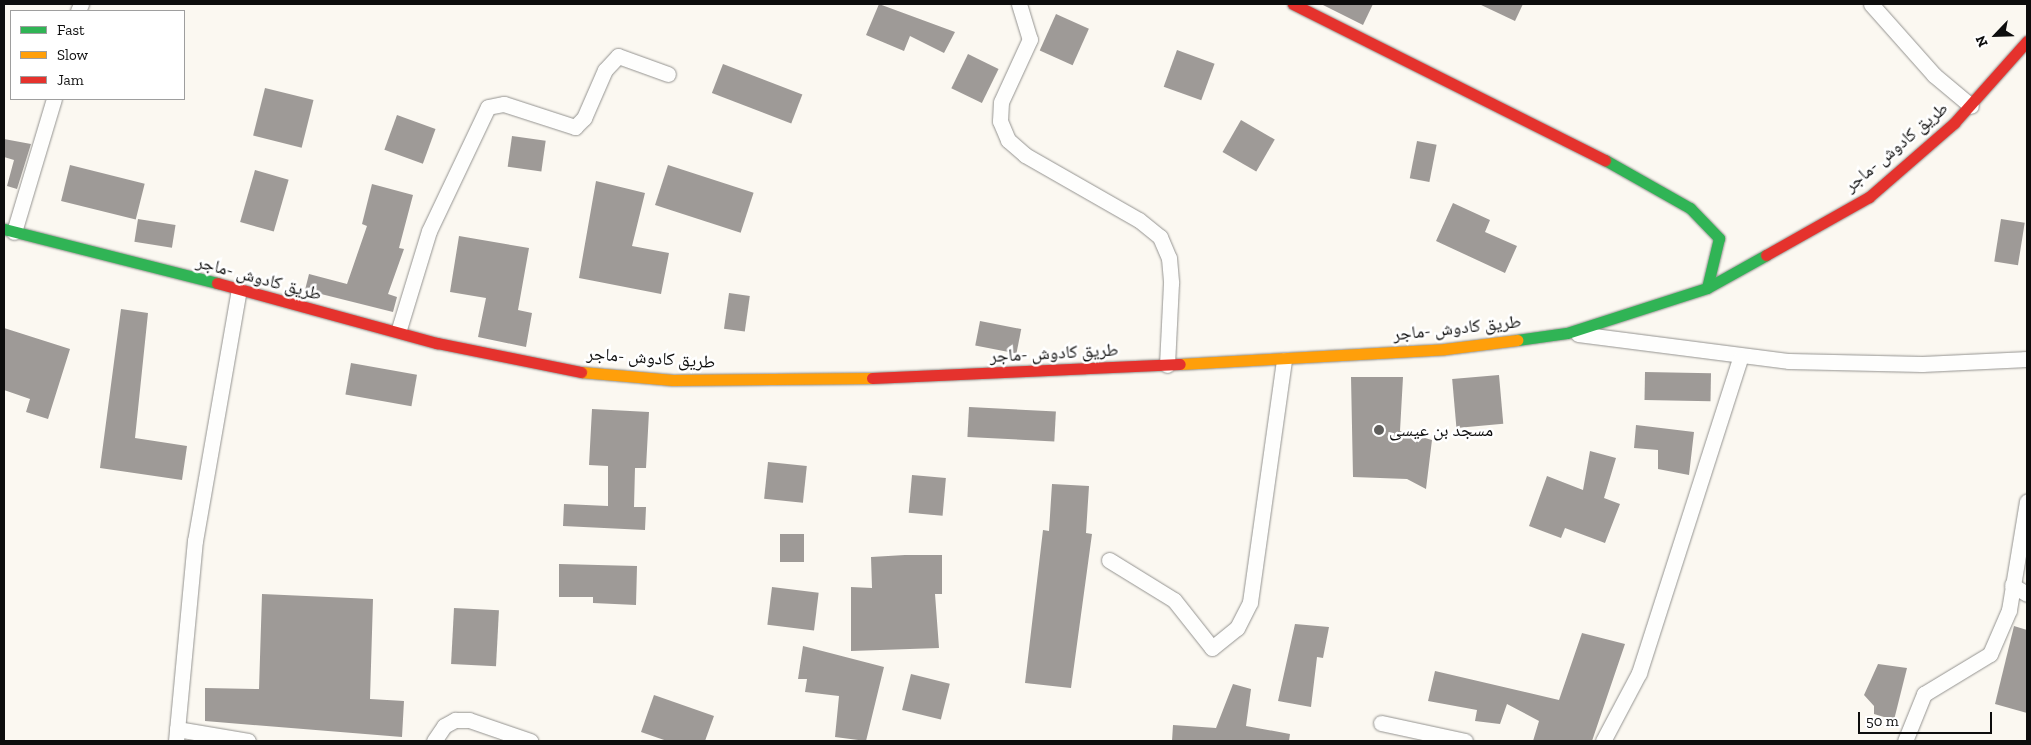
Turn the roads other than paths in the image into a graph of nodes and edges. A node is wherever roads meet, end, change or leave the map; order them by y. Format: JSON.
{"nodes":[{"id":1,"x":1019,"y":4,"type":"edge"},
{"id":2,"x":1293,"y":4,"type":"edge"},
{"id":3,"x":1871,"y":4,"type":"edge"},
{"id":4,"x":2027,"y":41,"type":"edge"},
{"id":5,"x":668,"y":74,"type":"dead end"},
{"id":6,"x":54,"y":100,"type":"edge"},
{"id":7,"x":1971,"y":106,"type":"junction"},
{"id":8,"x":9,"y":230,"type":"edge"},
{"id":9,"x":1707,"y":288,"type":"junction"},
{"id":10,"x":239,"y":290,"type":"junction"},
{"id":11,"x":399,"y":330,"type":"junction"},
{"id":12,"x":1567,"y":333,"type":"junction"},
{"id":13,"x":1740,"y":358,"type":"junction"},
{"id":14,"x":2027,"y":359,"type":"edge"},
{"id":15,"x":1284,"y":360,"type":"junction"},
{"id":16,"x":1167,"y":365,"type":"junction"},
{"id":17,"x":2027,"y":501,"type":"edge"},
{"id":18,"x":1109,"y":560,"type":"dead end"},
{"id":19,"x":2012,"y":585,"type":"junction"},
{"id":20,"x":2027,"y":594,"type":"edge"},
{"id":21,"x":1380,"y":723,"type":"dead end"},
{"id":22,"x":176,"y":735,"type":"edge"},
{"id":23,"x":248,"y":741,"type":"edge"},
{"id":24,"x":434,"y":741,"type":"edge"},
{"id":25,"x":530,"y":741,"type":"edge"},
{"id":26,"x":1465,"y":741,"type":"edge"},
{"id":27,"x":1603,"y":741,"type":"edge"},
{"id":28,"x":1905,"y":741,"type":"edge"}],
"edges":[{"from":1,"to":16,"type":"street"},
{"from":2,"to":9,"type":"main road"},
{"from":3,"to":7,"type":"street"},
{"from":4,"to":7,"type":"main road","name":"طريق كادوش -ماجر"},
{"from":5,"to":11,"type":"street"},
{"from":6,"to":8,"type":"street"},
{"from":7,"to":9,"type":"main road","name":"طريق كادوش -ماجر"},
{"from":8,"to":10,"type":"main road","name":"طريق كادوش -ماجر"},
{"from":9,"to":12,"type":"main road","name":"طريق كادوش -ماجر"},
{"from":10,"to":11,"type":"main road","name":"طريق كادوش -ماجر"},
{"from":10,"to":22,"type":"street"},
{"from":11,"to":16,"type":"main road","name":"طريق كادوش -ماجر"},
{"from":12,"to":13,"type":"street"},
{"from":12,"to":15,"type":"main road","name":"طريق كادوش -ماجر"},
{"from":13,"to":14,"type":"street"},
{"from":13,"to":27,"type":"street"},
{"from":15,"to":16,"type":"main road","name":"طريق كادوش -ماجر"},
{"from":15,"to":18,"type":"street"},
{"from":17,"to":19,"type":"street"},
{"from":19,"to":20,"type":"street"},
{"from":19,"to":28,"type":"street"},
{"from":21,"to":26,"type":"street"},
{"from":22,"to":23,"type":"street"},
{"from":24,"to":25,"type":"street"}]}
